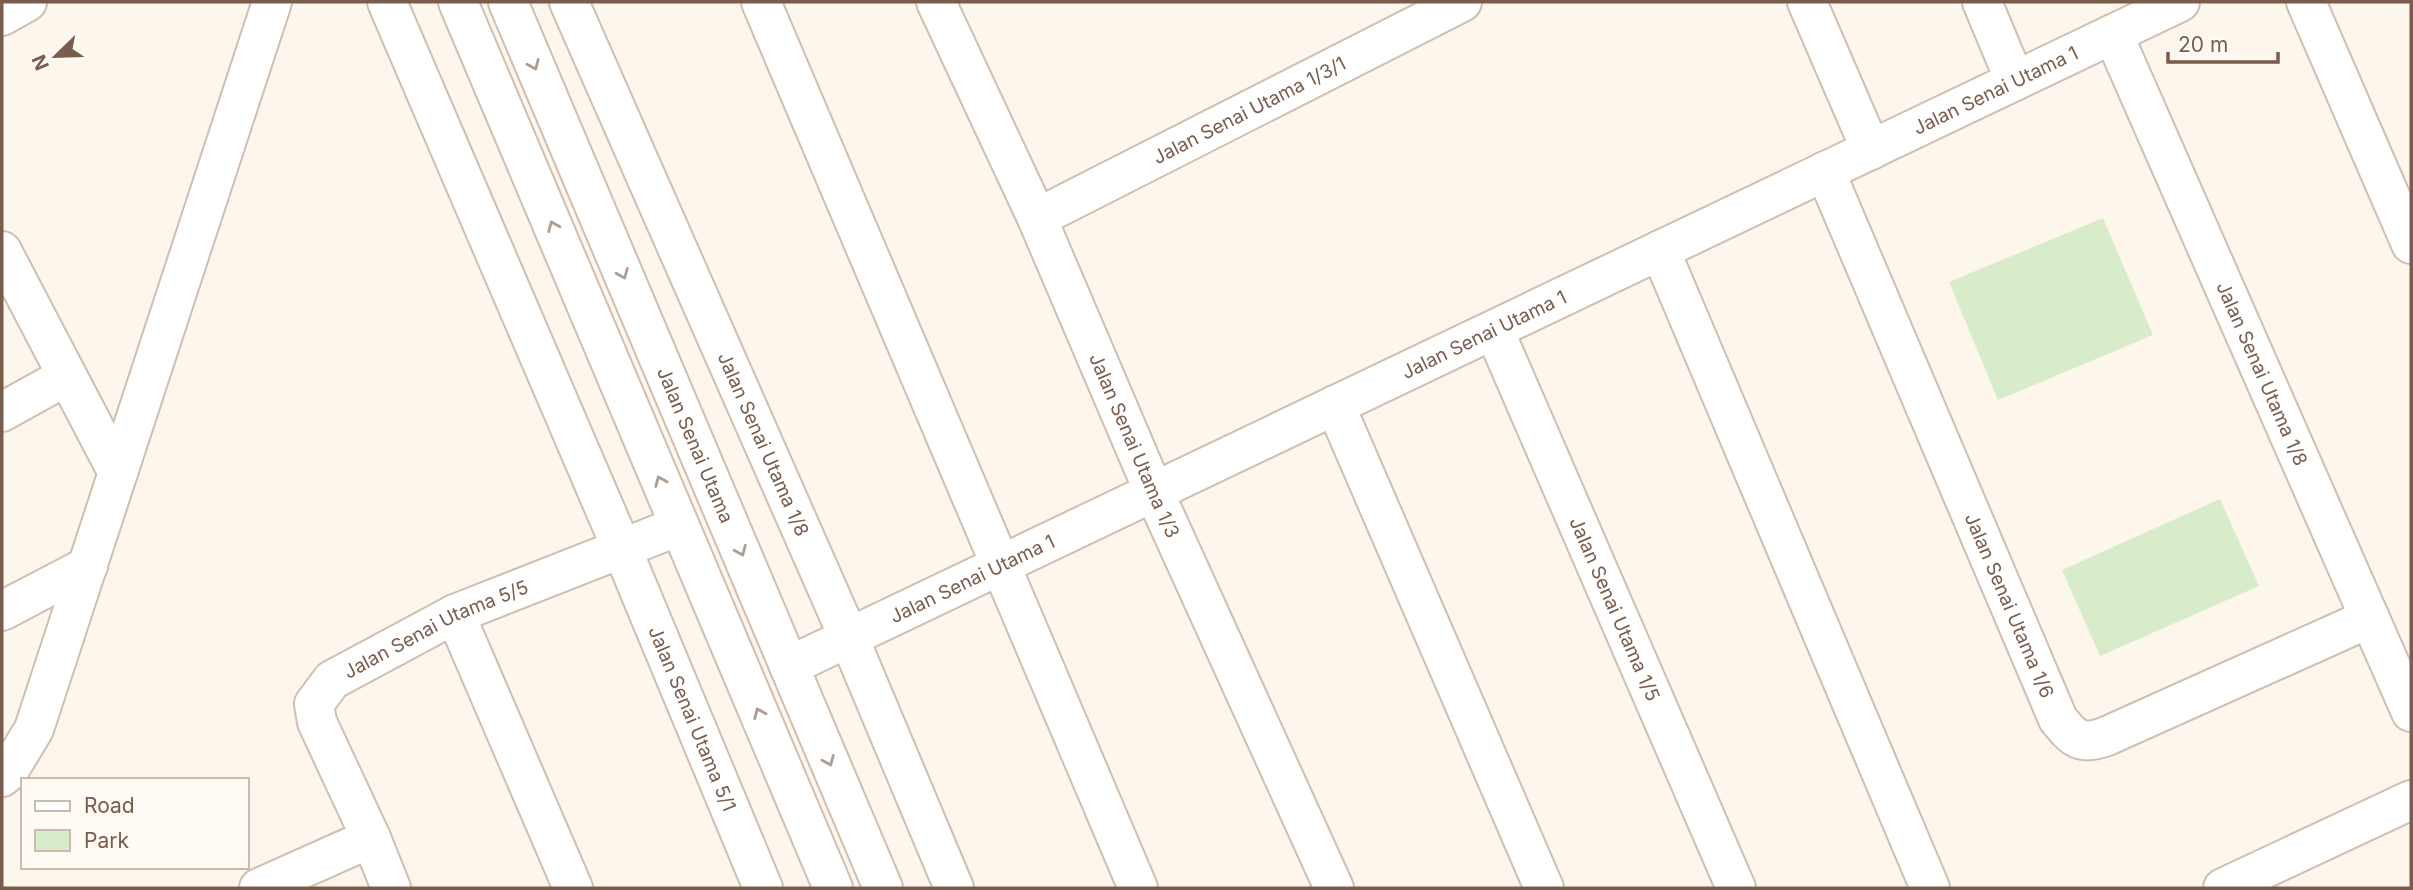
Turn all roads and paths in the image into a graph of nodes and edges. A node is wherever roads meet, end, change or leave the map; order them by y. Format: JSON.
{"nodes":[{"id":1,"x":27,"y":2,"type":"edge"},
{"id":2,"x":272,"y":2,"type":"edge"},
{"id":3,"x":387,"y":2,"type":"edge"},
{"id":4,"x":458,"y":2,"type":"edge"},
{"id":5,"x":508,"y":2,"type":"edge"},
{"id":6,"x":569,"y":2,"type":"edge"},
{"id":7,"x":761,"y":2,"type":"edge"},
{"id":8,"x":936,"y":2,"type":"edge"},
{"id":9,"x":1462,"y":2,"type":"edge"},
{"id":10,"x":1807,"y":2,"type":"edge"},
{"id":11,"x":1982,"y":2,"type":"edge"},
{"id":12,"x":2306,"y":2,"type":"edge"},
{"id":13,"x":2174,"y":3,"type":"edge"},
{"id":14,"x":2,"y":16,"type":"edge"},
{"id":15,"x":2113,"y":34,"type":"junction"},
{"id":16,"x":2015,"y":81,"type":"junction"},
{"id":17,"x":1871,"y":150,"type":"junction"},
{"id":18,"x":1825,"y":172,"type":"junction"},
{"id":19,"x":1037,"y":218,"type":"junction"},
{"id":20,"x":2411,"y":244,"type":"edge"},
{"id":21,"x":1660,"y":250,"type":"junction"},
{"id":22,"x":2,"y":251,"type":"edge"},
{"id":23,"x":1494,"y":330,"type":"junction"},
{"id":24,"x":67,"y":376,"type":"junction"},
{"id":25,"x":1335,"y":405,"type":"junction"},
{"id":26,"x":2,"y":412,"type":"edge"},
{"id":27,"x":118,"y":473,"type":"junction"},
{"id":28,"x":1154,"y":492,"type":"junction"},
{"id":29,"x":679,"y":526,"type":"junction"},
{"id":30,"x":622,"y":549,"type":"junction"},
{"id":31,"x":88,"y":566,"type":"junction"},
{"id":32,"x":1000,"y":566,"type":"junction"},
{"id":33,"x":2,"y":611,"type":"edge"},
{"id":34,"x":454,"y":614,"type":"junction"},
{"id":35,"x":2370,"y":618,"type":"junction"},
{"id":36,"x":849,"y":638,"type":"junction"},
{"id":37,"x":789,"y":666,"type":"junction"},
{"id":38,"x":2411,"y":712,"type":"edge"},
{"id":39,"x":2,"y":777,"type":"edge"},
{"id":40,"x":2411,"y":800,"type":"edge"},
{"id":41,"x":371,"y":838,"type":"junction"},
{"id":42,"x":259,"y":888,"type":"edge"},
{"id":43,"x":391,"y":888,"type":"edge"},
{"id":44,"x":573,"y":888,"type":"edge"},
{"id":45,"x":763,"y":888,"type":"edge"},
{"id":46,"x":833,"y":888,"type":"edge"},
{"id":47,"x":883,"y":888,"type":"edge"},
{"id":48,"x":954,"y":888,"type":"edge"},
{"id":49,"x":1138,"y":888,"type":"edge"},
{"id":50,"x":1334,"y":888,"type":"edge"},
{"id":51,"x":1544,"y":888,"type":"edge"},
{"id":52,"x":1736,"y":888,"type":"edge"},
{"id":53,"x":1930,"y":888,"type":"edge"},
{"id":54,"x":2223,"y":888,"type":"edge"}],
"edges":[{"from":1,"to":14,"type":"street"},
{"from":2,"to":27,"type":"street"},
{"from":3,"to":30,"type":"street","name":"Jalan Senai Utama 5/1"},
{"from":29,"to":4,"type":"street","one_way":true},
{"from":5,"to":37,"type":"street","name":"Jalan Senai Utama","one_way":true},
{"from":6,"to":36,"type":"street","name":"Jalan Senai Utama 1/8"},
{"from":7,"to":32,"type":"street"},
{"from":8,"to":19,"type":"street","name":"Jalan Senai Utama 1/3"},
{"from":9,"to":19,"type":"street","name":"Jalan Senai Utama 1/3/1"},
{"from":10,"to":17,"type":"street"},
{"from":11,"to":16,"type":"street"},
{"from":12,"to":20,"type":"street"},
{"from":13,"to":15,"type":"street","name":"Jalan Senai Utama 1"},
{"from":15,"to":16,"type":"street","name":"Jalan Senai Utama 1"},
{"from":15,"to":35,"type":"street","name":"Jalan Senai Utama 1/8"},
{"from":16,"to":17,"type":"street","name":"Jalan Senai Utama 1"},
{"from":17,"to":18,"type":"street","name":"Jalan Senai Utama 1"},
{"from":18,"to":21,"type":"street","name":"Jalan Senai Utama 1"},
{"from":18,"to":35,"type":"street","name":"Jalan Senai Utama 1/6"},
{"from":19,"to":28,"type":"street","name":"Jalan Senai Utama 1/3"},
{"from":21,"to":23,"type":"street","name":"Jalan Senai Utama 1"},
{"from":21,"to":53,"type":"street"},
{"from":22,"to":24,"type":"street"},
{"from":23,"to":25,"type":"street","name":"Jalan Senai Utama 1"},
{"from":23,"to":52,"type":"street","name":"Jalan Senai Utama 1/5"},
{"from":24,"to":26,"type":"street"},
{"from":24,"to":27,"type":"street"},
{"from":25,"to":28,"type":"street","name":"Jalan Senai Utama 1"},
{"from":25,"to":51,"type":"street"},
{"from":27,"to":31,"type":"street"},
{"from":28,"to":32,"type":"street","name":"Jalan Senai Utama 1"},
{"from":28,"to":50,"type":"street","name":"Jalan Senai Utama 1/3"},
{"from":29,"to":30,"type":"street","name":"Jalan Senai Utama 5/5"},
{"from":46,"to":29,"type":"street","one_way":true},
{"from":30,"to":34,"type":"street","name":"Jalan Senai Utama 5/5"},
{"from":30,"to":45,"type":"street","name":"Jalan Senai Utama 5/1"},
{"from":31,"to":33,"type":"street"},
{"from":31,"to":39,"type":"street"},
{"from":32,"to":36,"type":"street","name":"Jalan Senai Utama 1"},
{"from":32,"to":49,"type":"street"},
{"from":34,"to":41,"type":"street","name":"Jalan Senai Utama 5/5"},
{"from":34,"to":44,"type":"street"},
{"from":35,"to":38,"type":"street","name":"Jalan Senai Utama 1/8"},
{"from":36,"to":37,"type":"street","name":"Jalan Senai Utama 1"},
{"from":36,"to":48,"type":"street","name":"Jalan Senai Utama 1/8"},
{"from":37,"to":47,"type":"street","name":"Jalan Senai Utama","one_way":true},
{"from":40,"to":54,"type":"street"},
{"from":41,"to":42,"type":"street"},
{"from":41,"to":43,"type":"street","name":"Jalan Senai Utama 5/5"}]}
